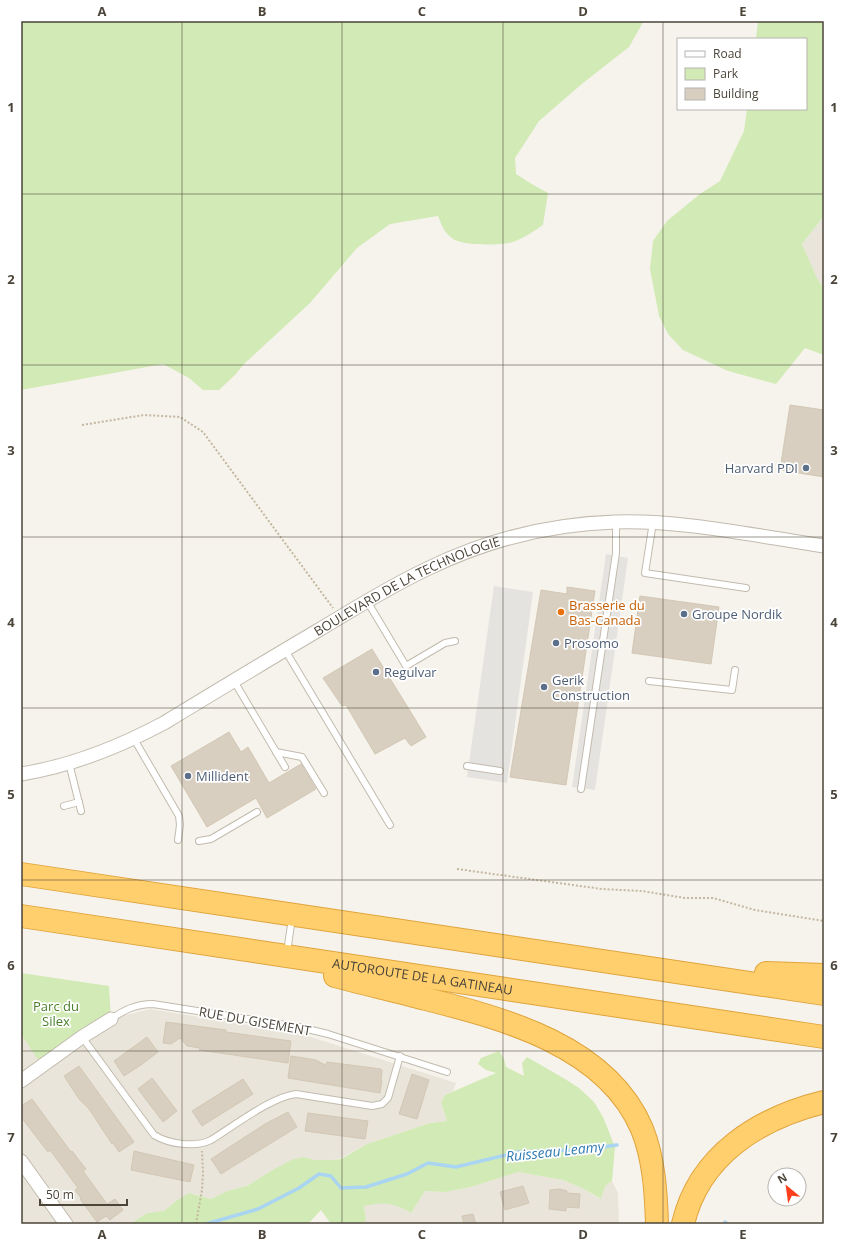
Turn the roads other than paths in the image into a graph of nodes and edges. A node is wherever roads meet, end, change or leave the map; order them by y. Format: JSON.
{"nodes":[{"id":1,"x":616,"y":522,"type":"junction"},
{"id":2,"x":653,"y":522,"type":"junction"},
{"id":3,"x":824,"y":546,"type":"edge"},
{"id":4,"x":746,"y":588,"type":"dead end"},
{"id":5,"x":367,"y":601,"type":"junction"},
{"id":6,"x":455,"y":641,"type":"dead end"},
{"id":7,"x":285,"y":650,"type":"junction"},
{"id":8,"x":735,"y":670,"type":"dead end"},
{"id":9,"x":234,"y":681,"type":"junction"},
{"id":10,"x":649,"y":681,"type":"dead end"},
{"id":11,"x":134,"y":739,"type":"junction"},
{"id":12,"x":276,"y":752,"type":"junction"},
{"id":13,"x":69,"y":763,"type":"junction"},
{"id":14,"x":467,"y":766,"type":"dead end"},
{"id":15,"x":285,"y":767,"type":"dead end"},
{"id":16,"x":500,"y":771,"type":"dead end"},
{"id":17,"x":21,"y":774,"type":"edge"},
{"id":18,"x":581,"y":789,"type":"dead end"},
{"id":19,"x":324,"y":793,"type":"dead end"},
{"id":20,"x":79,"y":802,"type":"junction"},
{"id":21,"x":64,"y":806,"type":"dead end"},
{"id":22,"x":81,"y":811,"type":"dead end"},
{"id":23,"x":257,"y":812,"type":"dead end"},
{"id":24,"x":390,"y":825,"type":"dead end"},
{"id":25,"x":178,"y":840,"type":"dead end"},
{"id":26,"x":199,"y":841,"type":"dead end"},
{"id":27,"x":21,"y":874,"type":"edge"},
{"id":28,"x":292,"y":915,"type":"junction"},
{"id":29,"x":21,"y":916,"type":"edge"},
{"id":30,"x":285,"y":960,"type":"junction"},
{"id":31,"x":643,"y":967,"type":"junction"},
{"id":32,"x":824,"y":975,"type":"edge"},
{"id":33,"x":824,"y":994,"type":"edge"},
{"id":34,"x":111,"y":1019,"type":"joint"},
{"id":35,"x":82,"y":1037,"type":"junction"},
{"id":36,"x":824,"y":1037,"type":"edge"},
{"id":37,"x":400,"y":1056,"type":"junction"},
{"id":38,"x":447,"y":1072,"type":"dead end"},
{"id":39,"x":21,"y":1081,"type":"edge"},
{"id":40,"x":824,"y":1102,"type":"edge"},
{"id":41,"x":21,"y":1161,"type":"edge"},
{"id":42,"x":66,"y":1224,"type":"edge"},
{"id":43,"x":656,"y":1224,"type":"edge"},
{"id":44,"x":683,"y":1224,"type":"edge"}],
"edges":[{"from":1,"to":2,"type":"street","name":"BOULEVARD DE LA TECHNOLOGIE"},
{"from":1,"to":5,"type":"street","name":"BOULEVARD DE LA TECHNOLOGIE"},
{"from":1,"to":18,"type":"lane"},
{"from":2,"to":3,"type":"street","name":"BOULEVARD DE LA TECHNOLOGIE"},
{"from":2,"to":4,"type":"lane"},
{"from":5,"to":6,"type":"lane"},
{"from":5,"to":7,"type":"street","name":"BOULEVARD DE LA TECHNOLOGIE"},
{"from":7,"to":9,"type":"street","name":"BOULEVARD DE LA TECHNOLOGIE"},
{"from":7,"to":24,"type":"lane"},
{"from":8,"to":10,"type":"lane"},
{"from":9,"to":11,"type":"street","name":"BOULEVARD DE LA TECHNOLOGIE"},
{"from":9,"to":12,"type":"lane"},
{"from":11,"to":13,"type":"street","name":"BOULEVARD DE LA TECHNOLOGIE"},
{"from":11,"to":25,"type":"lane"},
{"from":12,"to":15,"type":"lane"},
{"from":12,"to":19,"type":"lane"},
{"from":13,"to":17,"type":"street","name":"BOULEVARD DE LA TECHNOLOGIE"},
{"from":13,"to":20,"type":"lane"},
{"from":14,"to":16,"type":"lane"},
{"from":20,"to":21,"type":"lane"},
{"from":20,"to":22,"type":"lane"},
{"from":23,"to":26,"type":"lane"},
{"from":27,"to":28,"type":"highway"},
{"from":28,"to":30,"type":"lane"},
{"from":28,"to":31,"type":"highway"},
{"from":29,"to":30,"type":"highway"},
{"from":30,"to":36,"type":"highway","name":"AUTOROUTE DE LA GATINEAU"},
{"from":30,"to":43,"type":"highway"},
{"from":31,"to":32,"type":"highway"},
{"from":31,"to":33,"type":"highway"},
{"from":34,"to":35,"type":"street"},
{"from":34,"to":37,"type":"lane","name":"RUE DU GISEMENT"},
{"from":35,"to":37,"type":"lane"},
{"from":35,"to":39,"type":"street"},
{"from":37,"to":38,"type":"lane","name":"RUE DU GISEMENT"},
{"from":40,"to":44,"type":"highway"},
{"from":41,"to":42,"type":"street"}]}
